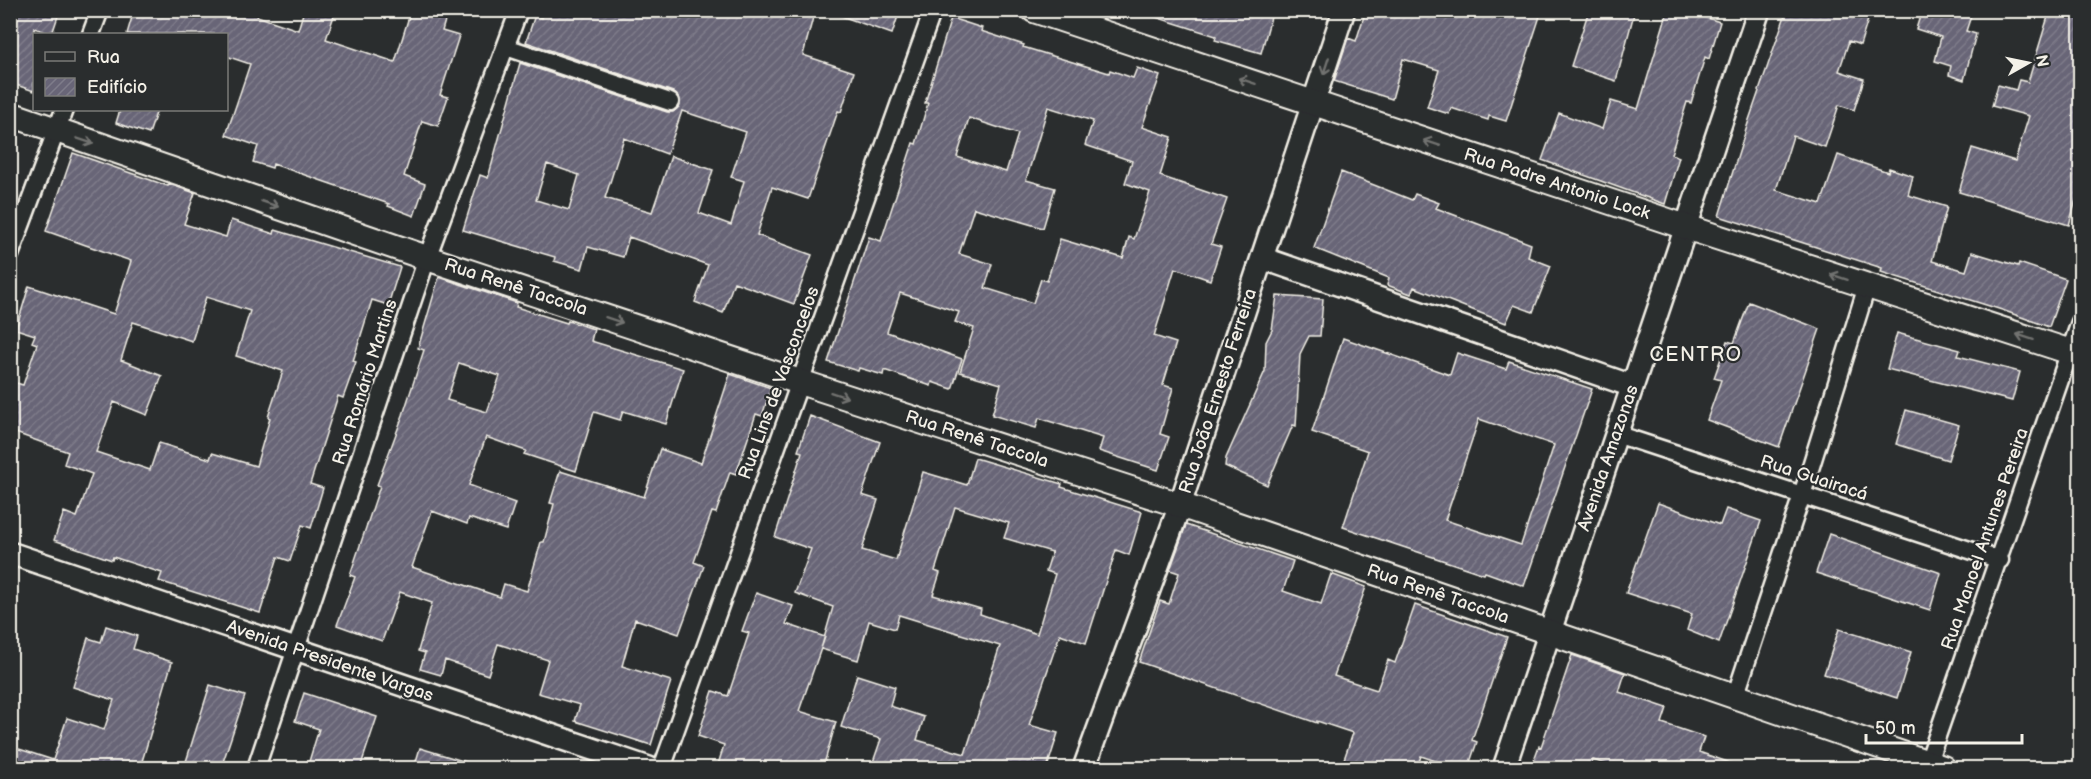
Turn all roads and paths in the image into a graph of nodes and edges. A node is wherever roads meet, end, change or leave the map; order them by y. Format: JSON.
{"nodes":[{"id":1,"x":100,"y":10,"type":"edge"},
{"id":2,"x":519,"y":10,"type":"edge"},
{"id":3,"x":933,"y":10,"type":"edge"},
{"id":4,"x":1034,"y":10,"type":"edge"},
{"id":5,"x":1344,"y":10,"type":"edge"},
{"id":6,"x":1759,"y":10,"type":"edge"},
{"id":7,"x":91,"y":33,"type":"edge"},
{"id":8,"x":506,"y":47,"type":"junction"},
{"id":9,"x":670,"y":102,"type":"dead end"},
{"id":10,"x":1314,"y":104,"type":"junction"},
{"id":11,"x":10,"y":114,"type":"edge"},
{"id":12,"x":61,"y":120,"type":"edge"},
{"id":13,"x":1686,"y":227,"type":"junction"},
{"id":14,"x":10,"y":255,"type":"edge"},
{"id":15,"x":427,"y":258,"type":"junction"},
{"id":16,"x":1262,"y":258,"type":"junction"},
{"id":17,"x":1867,"y":286,"type":"junction"},
{"id":18,"x":2080,"y":322,"type":"edge"},
{"id":19,"x":2075,"y":353,"type":"edge"},
{"id":20,"x":800,"y":382,"type":"junction"},
{"id":21,"x":1632,"y":386,"type":"junction"},
{"id":22,"x":1616,"y":434,"type":"junction"},
{"id":23,"x":1802,"y":495,"type":"junction"},
{"id":24,"x":1180,"y":505,"type":"junction"},
{"id":25,"x":10,"y":553,"type":"edge"},
{"id":26,"x":2000,"y":560,"type":"junction"},
{"id":27,"x":1549,"y":632,"type":"junction"},
{"id":28,"x":297,"y":650,"type":"junction"},
{"id":29,"x":1735,"y":697,"type":"junction"},
{"id":30,"x":1932,"y":767,"type":"edge"},
{"id":31,"x":256,"y":768,"type":"edge"},
{"id":32,"x":649,"y":768,"type":"edge"},
{"id":33,"x":662,"y":768,"type":"edge"},
{"id":34,"x":1084,"y":768,"type":"edge"},
{"id":35,"x":1504,"y":768,"type":"edge"}],
"edges":[{"from":1,"to":7,"type":"street"},
{"from":2,"to":8,"type":"street","name":"Rua Romário Martins"},
{"from":3,"to":20,"type":"street","name":"Rua Lins de Vasconcelos"},
{"from":10,"to":4,"type":"main road","name":"Rua Padre Antonio Lock","one_way":true},
{"from":5,"to":10,"type":"street","name":"Rua João Ernesto Ferreira","one_way":true},
{"from":6,"to":13,"type":"street","name":"Avenida Amazonas"},
{"from":8,"to":9,"type":"street"},
{"from":8,"to":15,"type":"street","name":"Rua Romário Martins"},
{"from":13,"to":10,"type":"main road","name":"Rua Padre Antonio Lock","one_way":true},
{"from":10,"to":16,"type":"street","name":"Rua João Ernesto Ferreira"},
{"from":11,"to":12,"type":"main road","name":"Rua Renê Taccola"},
{"from":12,"to":14,"type":"street"},
{"from":12,"to":15,"type":"main road","name":"Rua Renê Taccola","one_way":true},
{"from":17,"to":13,"type":"main road","name":"Rua Padre Antonio Lock","one_way":true},
{"from":13,"to":21,"type":"street","name":"Avenida Amazonas"},
{"from":15,"to":20,"type":"main road","name":"Rua Renê Taccola","one_way":true},
{"from":15,"to":28,"type":"street","name":"Rua Romário Martins"},
{"from":16,"to":21,"type":"street"},
{"from":16,"to":24,"type":"street","name":"Rua João Ernesto Ferreira"},
{"from":19,"to":17,"type":"main road","name":"Rua Padre Antonio Lock","one_way":true},
{"from":17,"to":23,"type":"street"},
{"from":18,"to":19,"type":"street","name":"Rua Manoel Antunes Pereira"},
{"from":19,"to":26,"type":"street","name":"Rua Manoel Antunes Pereira"},
{"from":20,"to":24,"type":"main road","name":"Rua Renê Taccola","one_way":true},
{"from":20,"to":33,"type":"street","name":"Rua Lins de Vasconcelos"},
{"from":21,"to":22,"type":"street","name":"Avenida Amazonas"},
{"from":22,"to":23,"type":"street","name":"Rua Guairacá"},
{"from":22,"to":27,"type":"street","name":"Avenida Amazonas"},
{"from":23,"to":26,"type":"street","name":"Rua Guairacá"},
{"from":23,"to":29,"type":"street"},
{"from":24,"to":27,"type":"main road","name":"Rua Renê Taccola"},
{"from":24,"to":34,"type":"street","name":"Rua João Ernesto Ferreira"},
{"from":25,"to":28,"type":"street","name":"Avenida Presidente Vargas"},
{"from":26,"to":30,"type":"street","name":"Rua Manoel Antunes Pereira"},
{"from":27,"to":29,"type":"main road","name":"Rua Renê Taccola"},
{"from":27,"to":35,"type":"street","name":"Avenida Amazonas"},
{"from":28,"to":31,"type":"street","name":"Rua Romário Martins"},
{"from":28,"to":32,"type":"street","name":"Avenida Presidente Vargas"},
{"from":29,"to":30,"type":"main road","name":"Rua Renê Taccola"}]}
